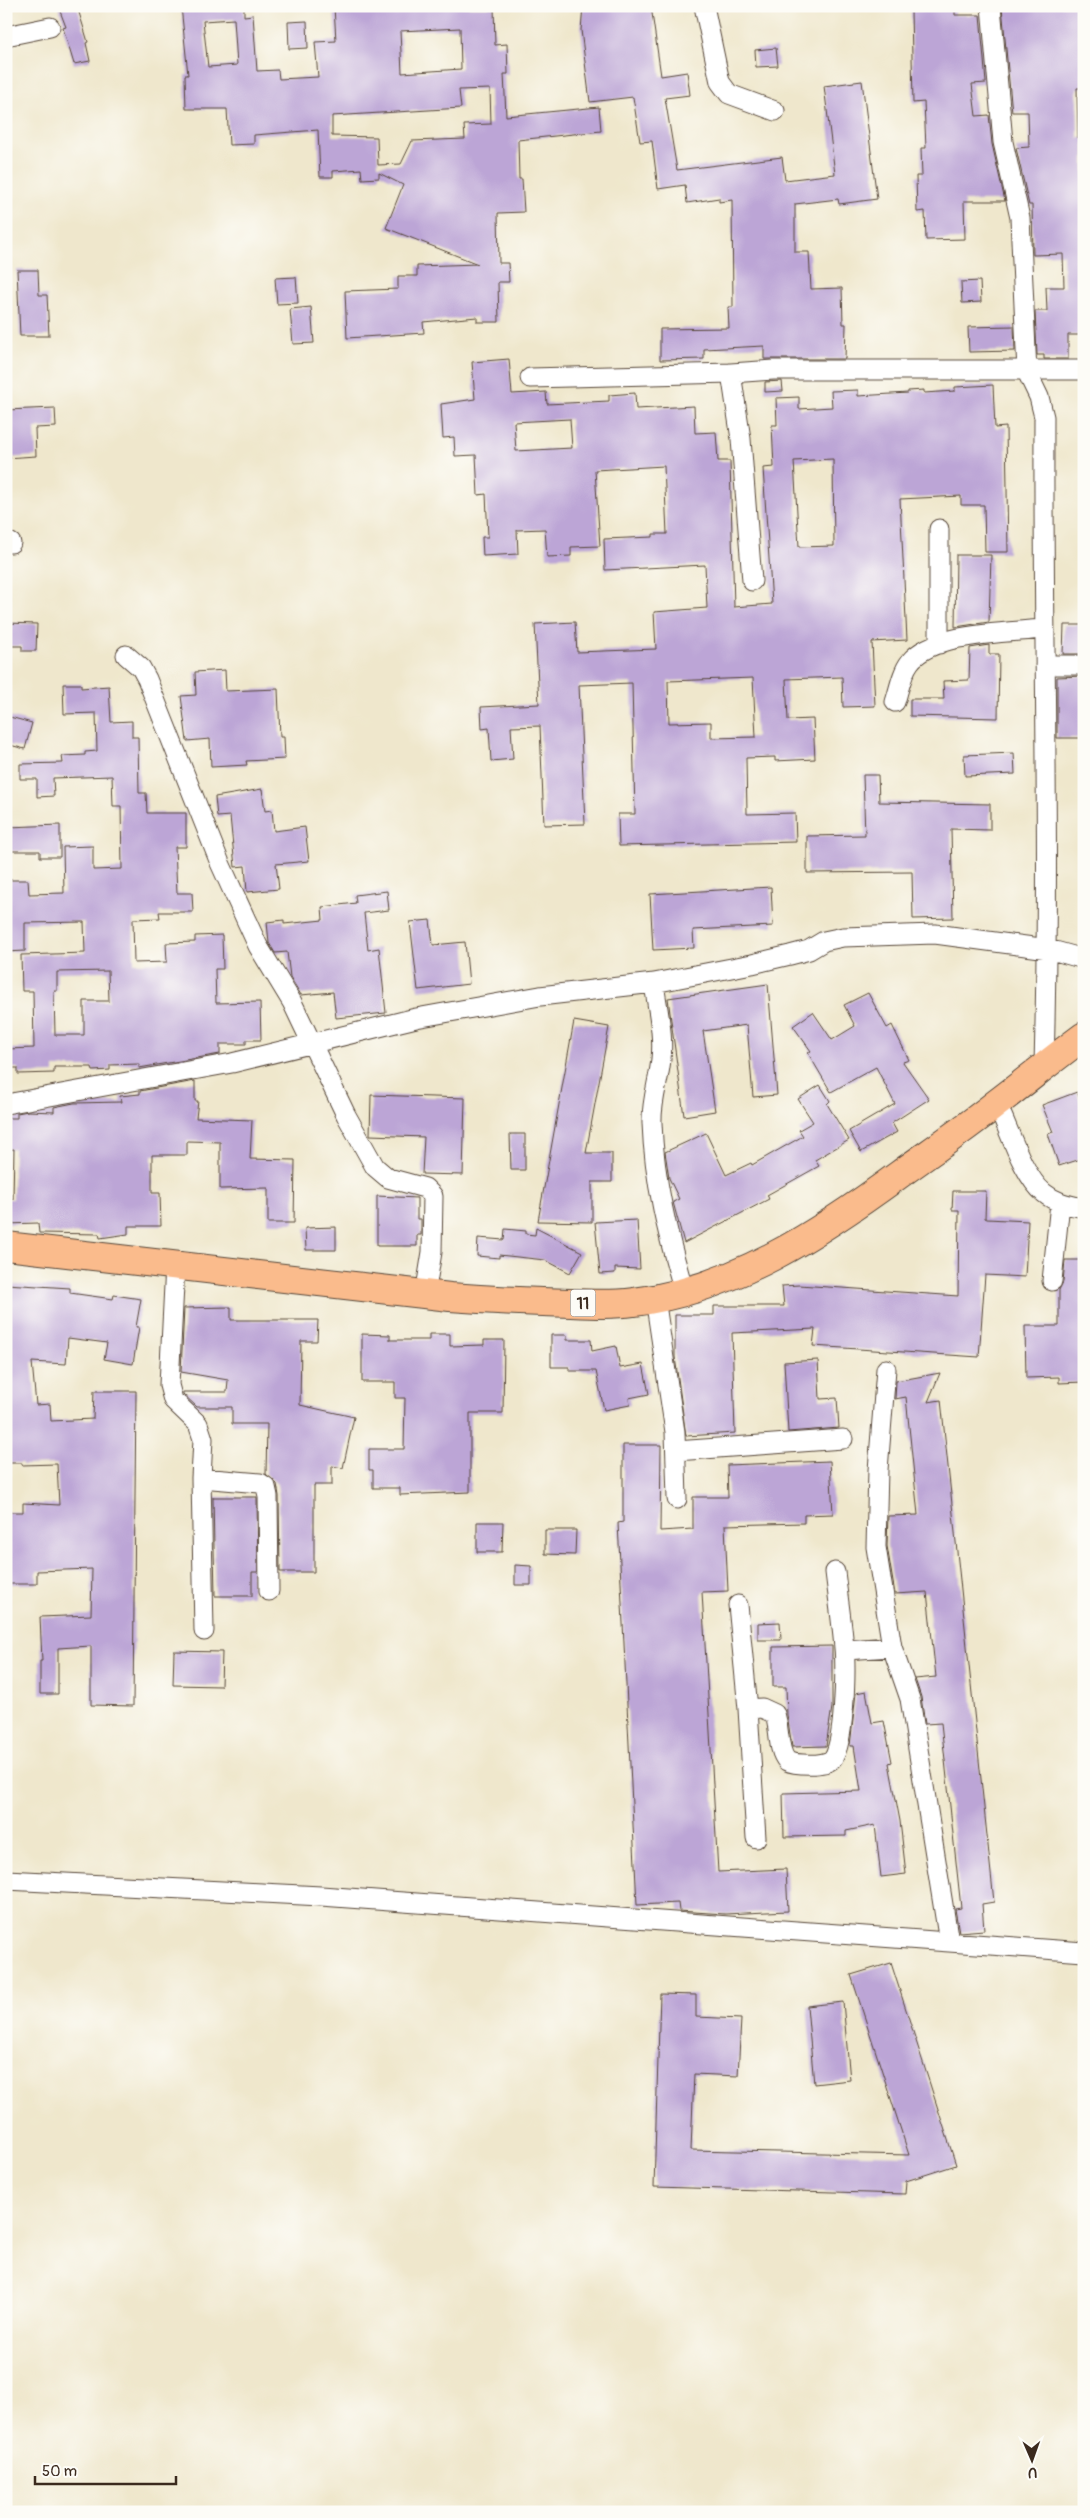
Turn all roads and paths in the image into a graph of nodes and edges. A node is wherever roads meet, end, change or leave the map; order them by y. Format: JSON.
{"nodes":[{"id":1,"x":704,"y":6,"type":"edge"},
{"id":2,"x":991,"y":6,"type":"edge"},
{"id":3,"x":50,"y":28,"type":"dead end"},
{"id":4,"x":6,"y":36,"type":"edge"},
{"id":5,"x":775,"y":111,"type":"dead end"},
{"id":6,"x":1084,"y":370,"type":"edge"},
{"id":7,"x":1028,"y":372,"type":"junction"},
{"id":8,"x":731,"y":373,"type":"junction"},
{"id":9,"x":530,"y":378,"type":"dead end"},
{"id":10,"x":939,"y":529,"type":"dead end"},
{"id":11,"x":752,"y":581,"type":"dead end"},
{"id":12,"x":1043,"y":629,"type":"junction"},
{"id":13,"x":939,"y":644,"type":"junction"},
{"id":14,"x":126,"y":655,"type":"dead end"},
{"id":15,"x":1045,"y":665,"type":"junction"},
{"id":16,"x":1084,"y":665,"type":"edge"},
{"id":17,"x":895,"y":702,"type":"dead end"},
{"id":18,"x":1048,"y":948,"type":"junction"},
{"id":19,"x":1084,"y":959,"type":"edge"},
{"id":20,"x":654,"y":983,"type":"junction"},
{"id":21,"x":1084,"y":1036,"type":"edge"},
{"id":22,"x":312,"y":1043,"type":"junction"},
{"id":23,"x":1044,"y":1065,"type":"junction"},
{"id":24,"x":6,"y":1104,"type":"edge"},
{"id":25,"x":997,"y":1104,"type":"junction"},
{"id":26,"x":1060,"y":1203,"type":"junction"},
{"id":27,"x":1084,"y":1208,"type":"edge"},
{"id":28,"x":6,"y":1246,"type":"edge"},
{"id":29,"x":175,"y":1265,"type":"junction"},
{"id":30,"x":1052,"y":1281,"type":"dead end"},
{"id":31,"x":684,"y":1291,"type":"junction"},
{"id":32,"x":425,"y":1294,"type":"junction"},
{"id":33,"x":654,"y":1298,"type":"junction"},
{"id":34,"x":886,"y":1369,"type":"dead end"},
{"id":35,"x":843,"y":1439,"type":"dead end"},
{"id":36,"x":676,"y":1451,"type":"junction"},
{"id":37,"x":201,"y":1478,"type":"junction"},
{"id":38,"x":677,"y":1499,"type":"dead end"},
{"id":39,"x":835,"y":1572,"type":"dead end"},
{"id":40,"x":269,"y":1591,"type":"dead end"},
{"id":41,"x":738,"y":1605,"type":"dead end"},
{"id":42,"x":204,"y":1631,"type":"dead end"},
{"id":43,"x":892,"y":1647,"type":"junction"},
{"id":44,"x":845,"y":1650,"type":"junction"},
{"id":45,"x":748,"y":1709,"type":"junction"},
{"id":46,"x":756,"y":1838,"type":"dead end"},
{"id":47,"x":6,"y":1880,"type":"edge"},
{"id":48,"x":950,"y":1942,"type":"junction"},
{"id":49,"x":1084,"y":1952,"type":"edge"}],
"edges":[{"from":1,"to":5,"type":"street"},
{"from":2,"to":7,"type":"street"},
{"from":3,"to":4,"type":"street"},
{"from":6,"to":7,"type":"street"},
{"from":7,"to":8,"type":"street"},
{"from":7,"to":12,"type":"street"},
{"from":8,"to":9,"type":"street"},
{"from":8,"to":11,"type":"street"},
{"from":10,"to":13,"type":"street"},
{"from":12,"to":13,"type":"street"},
{"from":12,"to":15,"type":"street"},
{"from":13,"to":17,"type":"street"},
{"from":14,"to":22,"type":"street"},
{"from":15,"to":16,"type":"street"},
{"from":15,"to":18,"type":"street"},
{"from":18,"to":19,"type":"street"},
{"from":18,"to":20,"type":"street"},
{"from":18,"to":23,"type":"street"},
{"from":20,"to":22,"type":"street"},
{"from":20,"to":31,"type":"street"},
{"from":21,"to":23,"type":"highway","number":"11"},
{"from":22,"to":24,"type":"street"},
{"from":22,"to":32,"type":"street"},
{"from":23,"to":25,"type":"highway","number":"11"},
{"from":25,"to":26,"type":"street"},
{"from":25,"to":31,"type":"highway","number":"11"},
{"from":26,"to":27,"type":"street"},
{"from":26,"to":30,"type":"street"},
{"from":28,"to":29,"type":"highway","number":"11"},
{"from":29,"to":32,"type":"highway","number":"11"},
{"from":29,"to":37,"type":"street"},
{"from":31,"to":33,"type":"highway","number":"11"},
{"from":32,"to":33,"type":"highway","number":"11"},
{"from":33,"to":36,"type":"street"},
{"from":34,"to":43,"type":"street"},
{"from":35,"to":36,"type":"street"},
{"from":36,"to":38,"type":"street"},
{"from":37,"to":40,"type":"street"},
{"from":37,"to":42,"type":"street"},
{"from":39,"to":44,"type":"street"},
{"from":41,"to":45,"type":"street"},
{"from":43,"to":44,"type":"street"},
{"from":43,"to":48,"type":"street"},
{"from":44,"to":45,"type":"street"},
{"from":45,"to":46,"type":"street"},
{"from":47,"to":48,"type":"street"},
{"from":48,"to":49,"type":"street"}]}
